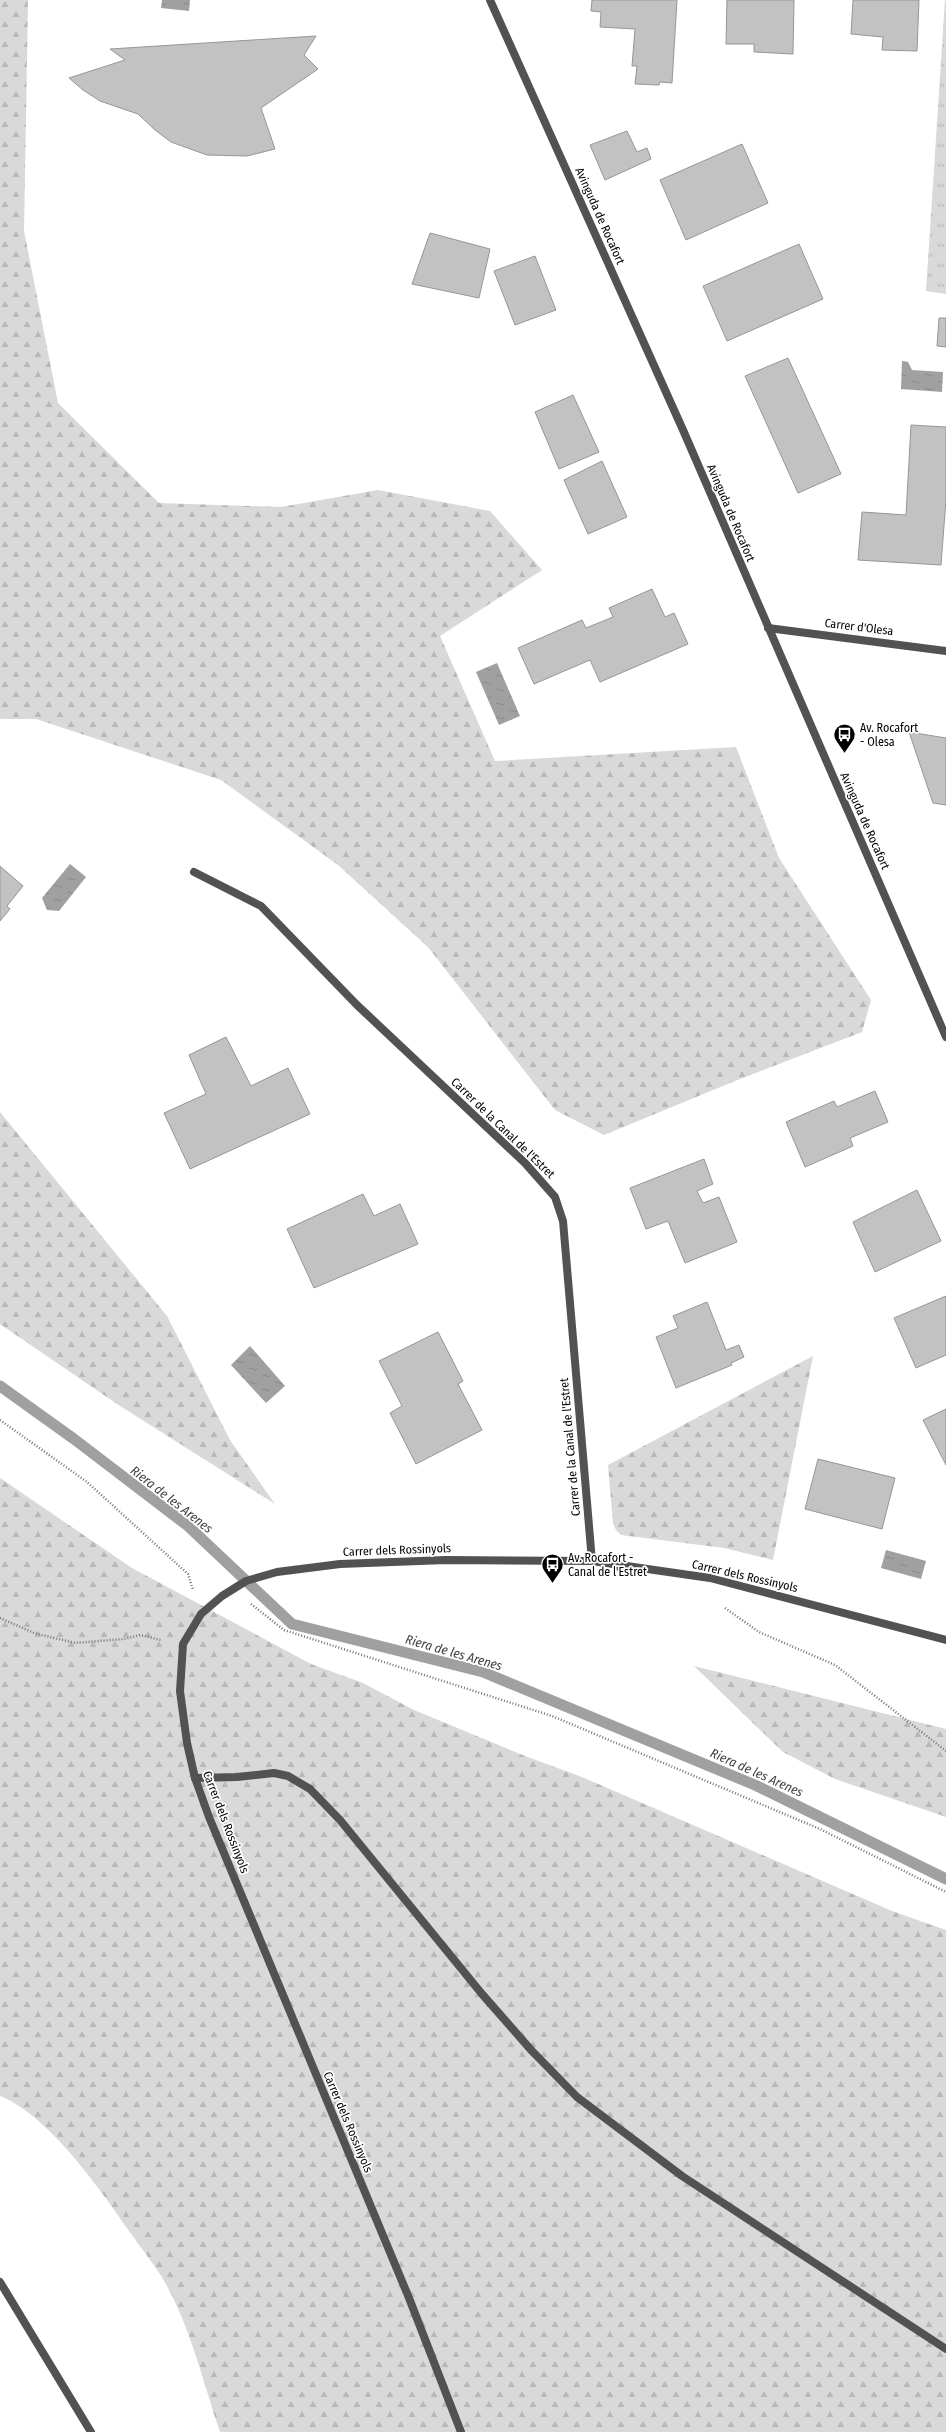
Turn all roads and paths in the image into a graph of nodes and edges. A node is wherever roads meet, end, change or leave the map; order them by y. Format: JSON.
{"nodes":[{"id":1,"x":490,"y":0,"type":"edge"},
{"id":2,"x":768,"y":628,"type":"junction"},
{"id":3,"x":946,"y":651,"type":"edge"},
{"id":4,"x":194,"y":872,"type":"dead end"},
{"id":5,"x":946,"y":1037,"type":"edge"},
{"id":6,"x":0,"y":1420,"type":"edge"},
{"id":7,"x":592,"y":1561,"type":"junction"},
{"id":8,"x":232,"y":1590,"type":"junction"},
{"id":9,"x":721,"y":1605,"type":"dead end"},
{"id":10,"x":201,"y":1614,"type":"junction"},
{"id":11,"x":0,"y":1618,"type":"edge"},
{"id":12,"x":946,"y":1640,"type":"edge"},
{"id":13,"x":183,"y":1644,"type":"junction"},
{"id":14,"x":946,"y":1751,"type":"edge"},
{"id":15,"x":195,"y":1778,"type":"junction"},
{"id":16,"x":946,"y":1892,"type":"edge"},
{"id":17,"x":0,"y":2282,"type":"edge"},
{"id":18,"x":946,"y":2349,"type":"edge"},
{"id":19,"x":91,"y":2432,"type":"edge"},
{"id":20,"x":461,"y":2432,"type":"edge"}],
"edges":[{"from":1,"to":2,"type":"street","name":"Avinguda de Rocafort"},
{"from":2,"to":3,"type":"street","name":"Carrer d'Olesa"},
{"from":2,"to":5,"type":"street","name":"Avinguda de Rocafort"},
{"from":4,"to":7,"type":"street","name":"Carrer de la Canal de l'Estret"},
{"from":6,"to":10,"type":"path"},
{"from":7,"to":8,"type":"street","name":"Carrer dels Rossinyols"},
{"from":7,"to":12,"type":"street","name":"Carrer dels Rossinyols"},
{"from":8,"to":10,"type":"street","name":"Carrer dels Rossinyols"},
{"from":8,"to":16,"type":"path"},
{"from":9,"to":14,"type":"path"},
{"from":10,"to":13,"type":"street","name":"Carrer dels Rossinyols"},
{"from":11,"to":13,"type":"path"},
{"from":13,"to":15,"type":"street","name":"Carrer dels Rossinyols"},
{"from":15,"to":18,"type":"street"},
{"from":15,"to":20,"type":"street","name":"Carrer dels Rossinyols"},
{"from":17,"to":19,"type":"street"}]}
